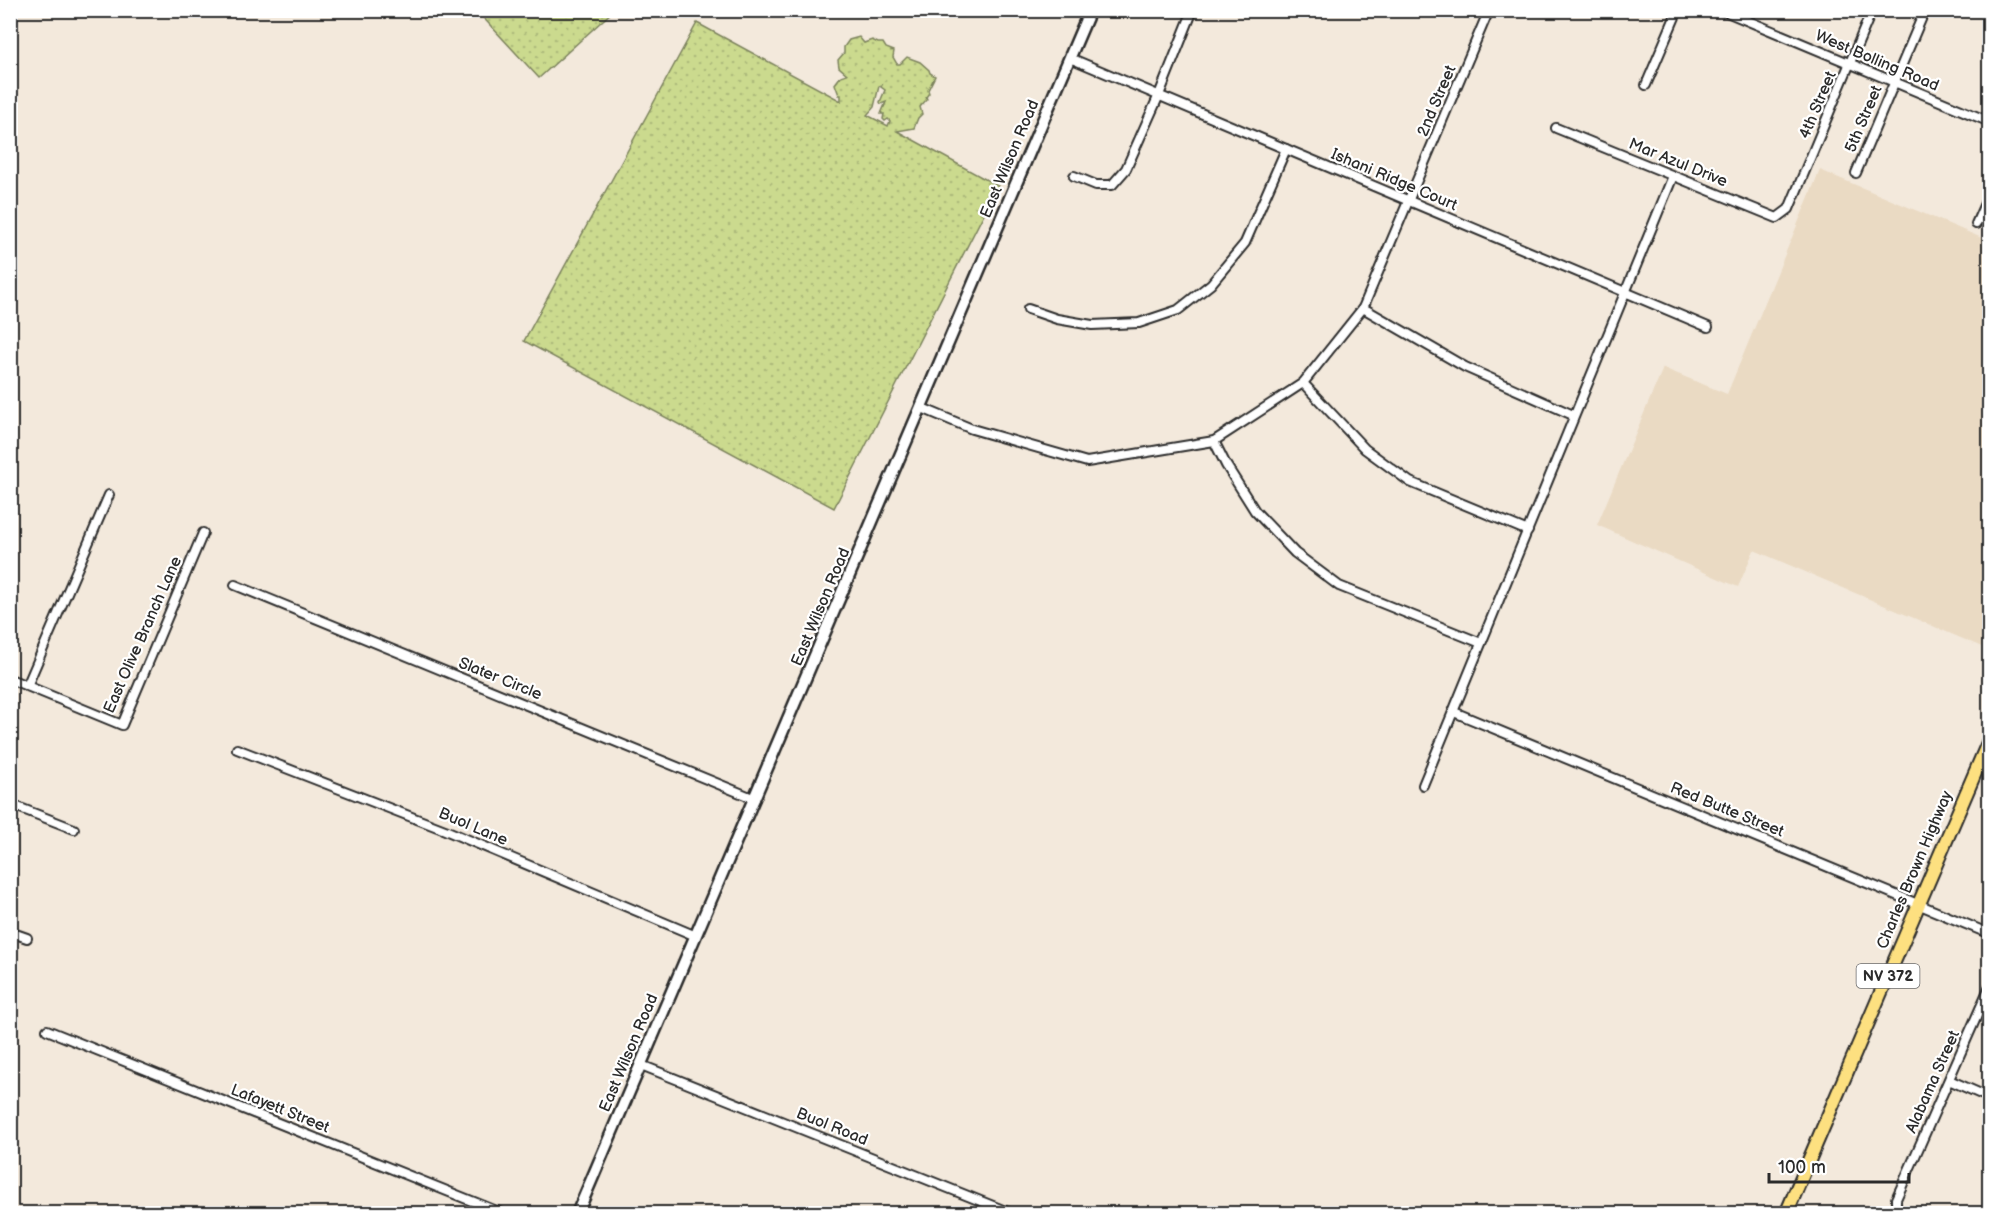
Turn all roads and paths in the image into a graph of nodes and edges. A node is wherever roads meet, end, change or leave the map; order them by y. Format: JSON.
{"nodes":[{"id":1,"x":1090,"y":10,"type":"edge"},
{"id":2,"x":1193,"y":10,"type":"edge"},
{"id":3,"x":1489,"y":10,"type":"edge"},
{"id":4,"x":1678,"y":10,"type":"edge"},
{"id":5,"x":1722,"y":10,"type":"edge"},
{"id":6,"x":1872,"y":10,"type":"edge"},
{"id":7,"x":1925,"y":10,"type":"edge"},
{"id":8,"x":1070,"y":58,"type":"junction"},
{"id":9,"x":1850,"y":64,"type":"junction"},
{"id":10,"x":1894,"y":82,"type":"junction"},
{"id":11,"x":1646,"y":85,"type":"dead end"},
{"id":12,"x":1159,"y":95,"type":"junction"},
{"id":13,"x":1989,"y":122,"type":"edge"},
{"id":14,"x":1556,"y":128,"type":"dead end"},
{"id":15,"x":1286,"y":149,"type":"junction"},
{"id":16,"x":1856,"y":173,"type":"dead end"},
{"id":17,"x":1074,"y":176,"type":"dead end"},
{"id":18,"x":1673,"y":176,"type":"junction"},
{"id":19,"x":1989,"y":192,"type":"edge"},
{"id":20,"x":1409,"y":201,"type":"junction"},
{"id":21,"x":1789,"y":209,"type":"joint"},
{"id":22,"x":1976,"y":224,"type":"dead end"},
{"id":23,"x":1624,"y":291,"type":"junction"},
{"id":24,"x":1363,"y":308,"type":"junction"},
{"id":25,"x":1028,"y":309,"type":"dead end"},
{"id":26,"x":1708,"y":327,"type":"dead end"},
{"id":27,"x":1303,"y":383,"type":"junction"},
{"id":28,"x":922,"y":408,"type":"junction"},
{"id":29,"x":1573,"y":415,"type":"junction"},
{"id":30,"x":1214,"y":441,"type":"junction"},
{"id":31,"x":109,"y":495,"type":"dead end"},
{"id":32,"x":1528,"y":531,"type":"junction"},
{"id":33,"x":203,"y":533,"type":"dead end"},
{"id":34,"x":235,"y":585,"type":"dead end"},
{"id":35,"x":1481,"y":644,"type":"junction"},
{"id":36,"x":10,"y":679,"type":"edge"},
{"id":37,"x":27,"y":686,"type":"junction"},
{"id":38,"x":1454,"y":712,"type":"junction"},
{"id":39,"x":1989,"y":738,"type":"edge"},
{"id":40,"x":237,"y":749,"type":"dead end"},
{"id":41,"x":1423,"y":785,"type":"dead end"},
{"id":42,"x":755,"y":799,"type":"junction"},
{"id":43,"x":10,"y":804,"type":"edge"},
{"id":44,"x":74,"y":829,"type":"dead end"},
{"id":45,"x":1918,"y":905,"type":"junction"},
{"id":46,"x":10,"y":932,"type":"edge"},
{"id":47,"x":1989,"y":934,"type":"edge"},
{"id":48,"x":696,"y":936,"type":"junction"},
{"id":49,"x":27,"y":939,"type":"dead end"},
{"id":50,"x":1989,"y":986,"type":"edge"},
{"id":51,"x":47,"y":1030,"type":"dead end"},
{"id":52,"x":641,"y":1065,"type":"junction"},
{"id":53,"x":1949,"y":1080,"type":"junction"},
{"id":54,"x":1989,"y":1098,"type":"edge"},
{"id":55,"x":504,"y":1214,"type":"edge"},
{"id":56,"x":577,"y":1214,"type":"edge"},
{"id":57,"x":1013,"y":1214,"type":"edge"},
{"id":58,"x":1786,"y":1214,"type":"edge"},
{"id":59,"x":1896,"y":1214,"type":"edge"}],
"edges":[{"from":1,"to":8,"type":"street","name":"East Wilson Road"},
{"from":2,"to":12,"type":"street"},
{"from":3,"to":20,"type":"street","name":"2nd Street"},
{"from":4,"to":11,"type":"street"},
{"from":5,"to":9,"type":"street","name":"West Bolling Road"},
{"from":6,"to":9,"type":"street","name":"4th Street"},
{"from":7,"to":10,"type":"street","name":"5th Street"},
{"from":8,"to":12,"type":"street","name":"Ishani Ridge Court"},
{"from":8,"to":28,"type":"street","name":"East Wilson Road"},
{"from":9,"to":10,"type":"street","name":"West Bolling Road"},
{"from":9,"to":21,"type":"street","name":"4th Street"},
{"from":10,"to":13,"type":"street","name":"West Bolling Road"},
{"from":10,"to":16,"type":"street","name":"5th Street"},
{"from":12,"to":15,"type":"street","name":"Ishani Ridge Court"},
{"from":12,"to":17,"type":"street"},
{"from":14,"to":18,"type":"street","name":"Mar Azul Drive"},
{"from":15,"to":20,"type":"street","name":"Ishani Ridge Court"},
{"from":15,"to":25,"type":"street"},
{"from":18,"to":21,"type":"street","name":"Mar Azul Drive"},
{"from":18,"to":23,"type":"street"},
{"from":19,"to":22,"type":"street"},
{"from":20,"to":23,"type":"street","name":"Ishani Ridge Court"},
{"from":20,"to":24,"type":"street","name":"2nd Street"},
{"from":23,"to":26,"type":"street","name":"Ishani Ridge Court"},
{"from":23,"to":29,"type":"street"},
{"from":24,"to":27,"type":"street","name":"2nd Street"},
{"from":24,"to":29,"type":"street"},
{"from":27,"to":30,"type":"street","name":"2nd Street"},
{"from":27,"to":32,"type":"street"},
{"from":28,"to":30,"type":"street"},
{"from":28,"to":42,"type":"street","name":"East Wilson Road"},
{"from":29,"to":32,"type":"street"},
{"from":30,"to":35,"type":"street"},
{"from":31,"to":37,"type":"street"},
{"from":32,"to":35,"type":"street"},
{"from":33,"to":37,"type":"street","name":"East Olive Branch Lane"},
{"from":34,"to":42,"type":"street","name":"Slater Circle"},
{"from":35,"to":38,"type":"street"},
{"from":36,"to":37,"type":"street"},
{"from":38,"to":41,"type":"street"},
{"from":38,"to":45,"type":"street","name":"Red Butte Street"},
{"from":39,"to":45,"type":"main road","name":"Charles Brown Highway","number":"NV 372"},
{"from":40,"to":48,"type":"street","name":"Buol Lane"},
{"from":42,"to":48,"type":"street","name":"East Wilson Road"},
{"from":43,"to":44,"type":"street"},
{"from":45,"to":47,"type":"street","name":"Red Butte Street"},
{"from":45,"to":58,"type":"main road","name":"Charles Brown Highway","number":"NV 372"},
{"from":46,"to":49,"type":"street"},
{"from":48,"to":52,"type":"street","name":"East Wilson Road"},
{"from":50,"to":53,"type":"street","name":"Alabama Street"},
{"from":51,"to":55,"type":"street","name":"Lafayett Street"},
{"from":52,"to":56,"type":"street","name":"East Wilson Road"},
{"from":52,"to":57,"type":"street","name":"Buol Road"},
{"from":53,"to":54,"type":"street"},
{"from":53,"to":59,"type":"street","name":"Alabama Street"}]}
